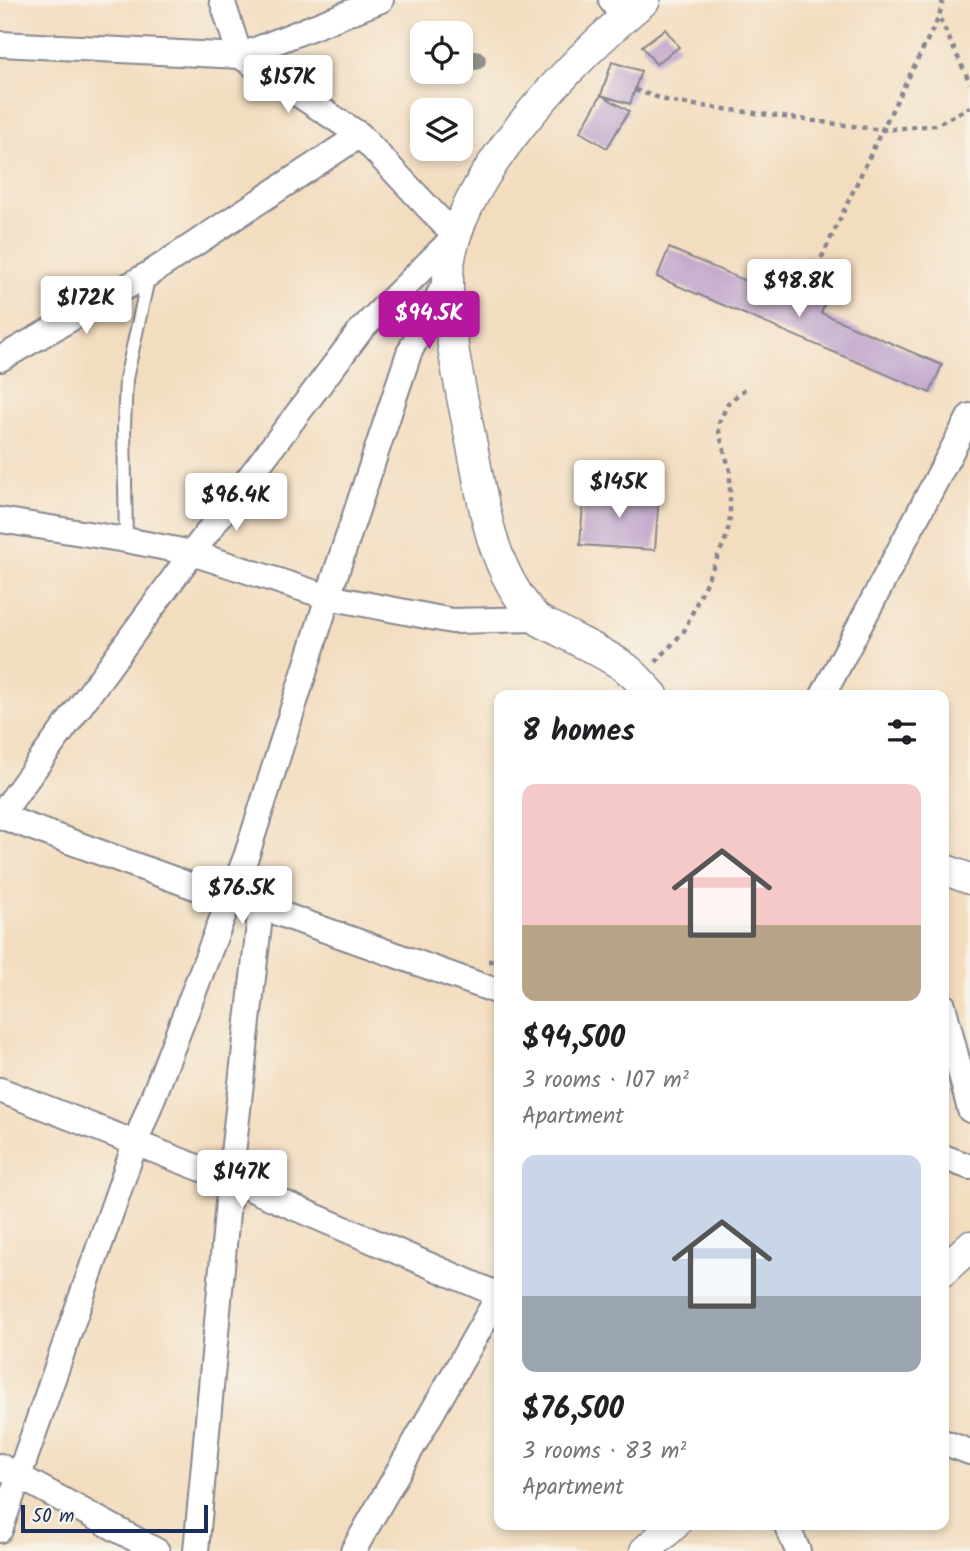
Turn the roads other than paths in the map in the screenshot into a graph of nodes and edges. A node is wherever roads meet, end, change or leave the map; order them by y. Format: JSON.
{"nodes":[{"id":1,"x":222,"y":0,"type":"edge"},
{"id":2,"x":381,"y":0,"type":"edge"},
{"id":3,"x":626,"y":6,"type":"edge"},
{"id":4,"x":0,"y":44,"type":"edge"},
{"id":5,"x":240,"y":56,"type":"junction"},
{"id":6,"x":360,"y":135,"type":"junction"},
{"id":7,"x":455,"y":236,"type":"junction"},
{"id":8,"x":149,"y":274,"type":"junction"},
{"id":9,"x":448,"y":276,"type":"junction"},
{"id":10,"x":0,"y":359,"type":"edge"},
{"id":11,"x":970,"y":416,"type":"edge"},
{"id":12,"x":0,"y":520,"type":"edge"},
{"id":13,"x":126,"y":540,"type":"junction"},
{"id":14,"x":192,"y":553,"type":"junction"},
{"id":15,"x":328,"y":597,"type":"junction"},
{"id":16,"x":536,"y":619,"type":"junction"},
{"id":17,"x":646,"y":688,"type":"edge"},
{"id":18,"x":826,"y":690,"type":"edge"},
{"id":19,"x":0,"y":816,"type":"edge"},
{"id":20,"x":949,"y":871,"type":"edge"},
{"id":21,"x":970,"y":878,"type":"edge"},
{"id":22,"x":228,"y":900,"type":"junction"},
{"id":23,"x":261,"y":907,"type":"junction"},
{"id":24,"x":494,"y":990,"type":"edge"},
{"id":25,"x":949,"y":1028,"type":"edge"},
{"id":26,"x":0,"y":1090,"type":"edge"},
{"id":27,"x":970,"y":1110,"type":"edge"},
{"id":28,"x":135,"y":1144,"type":"junction"},
{"id":29,"x":949,"y":1159,"type":"edge"},
{"id":30,"x":970,"y":1167,"type":"edge"},
{"id":31,"x":230,"y":1180,"type":"junction"},
{"id":32,"x":970,"y":1246,"type":"edge"},
{"id":33,"x":949,"y":1265,"type":"edge"},
{"id":34,"x":494,"y":1293,"type":"edge"},
{"id":35,"x":494,"y":1304,"type":"edge"},
{"id":36,"x":949,"y":1444,"type":"edge"},
{"id":37,"x":970,"y":1452,"type":"edge"},
{"id":38,"x":9,"y":1471,"type":"edge"},
{"id":39,"x":0,"y":1530,"type":"edge"},
{"id":40,"x":668,"y":1530,"type":"edge"},
{"id":41,"x":789,"y":1530,"type":"edge"},
{"id":42,"x":157,"y":1551,"type":"edge"},
{"id":43,"x":196,"y":1551,"type":"edge"},
{"id":44,"x":353,"y":1551,"type":"edge"},
{"id":45,"x":645,"y":1551,"type":"edge"},
{"id":46,"x":798,"y":1551,"type":"edge"}],
"edges":[{"from":1,"to":5,"type":"street"},
{"from":2,"to":5,"type":"street"},
{"from":3,"to":7,"type":"street"},
{"from":4,"to":5,"type":"street"},
{"from":5,"to":6,"type":"street"},
{"from":6,"to":7,"type":"street"},
{"from":6,"to":8,"type":"street"},
{"from":7,"to":9,"type":"street"},
{"from":7,"to":14,"type":"street"},
{"from":8,"to":10,"type":"street"},
{"from":8,"to":13,"type":"lane"},
{"from":9,"to":15,"type":"street"},
{"from":9,"to":16,"type":"street"},
{"from":11,"to":18,"type":"street"},
{"from":12,"to":13,"type":"street"},
{"from":13,"to":14,"type":"street"},
{"from":14,"to":15,"type":"street"},
{"from":14,"to":19,"type":"street"},
{"from":15,"to":16,"type":"street"},
{"from":15,"to":22,"type":"street"},
{"from":16,"to":17,"type":"street"},
{"from":19,"to":22,"type":"street"},
{"from":20,"to":21,"type":"street"},
{"from":22,"to":23,"type":"street"},
{"from":22,"to":28,"type":"street"},
{"from":23,"to":24,"type":"street"},
{"from":23,"to":31,"type":"street"},
{"from":25,"to":27,"type":"street"},
{"from":26,"to":28,"type":"street"},
{"from":28,"to":31,"type":"street"},
{"from":28,"to":38,"type":"street"},
{"from":29,"to":30,"type":"street"},
{"from":31,"to":34,"type":"street"},
{"from":31,"to":43,"type":"street"},
{"from":32,"to":33,"type":"street"},
{"from":35,"to":44,"type":"street"},
{"from":36,"to":37,"type":"street"},
{"from":38,"to":39,"type":"street"},
{"from":38,"to":42,"type":"street"},
{"from":40,"to":45,"type":"street"},
{"from":41,"to":46,"type":"street"}]}
